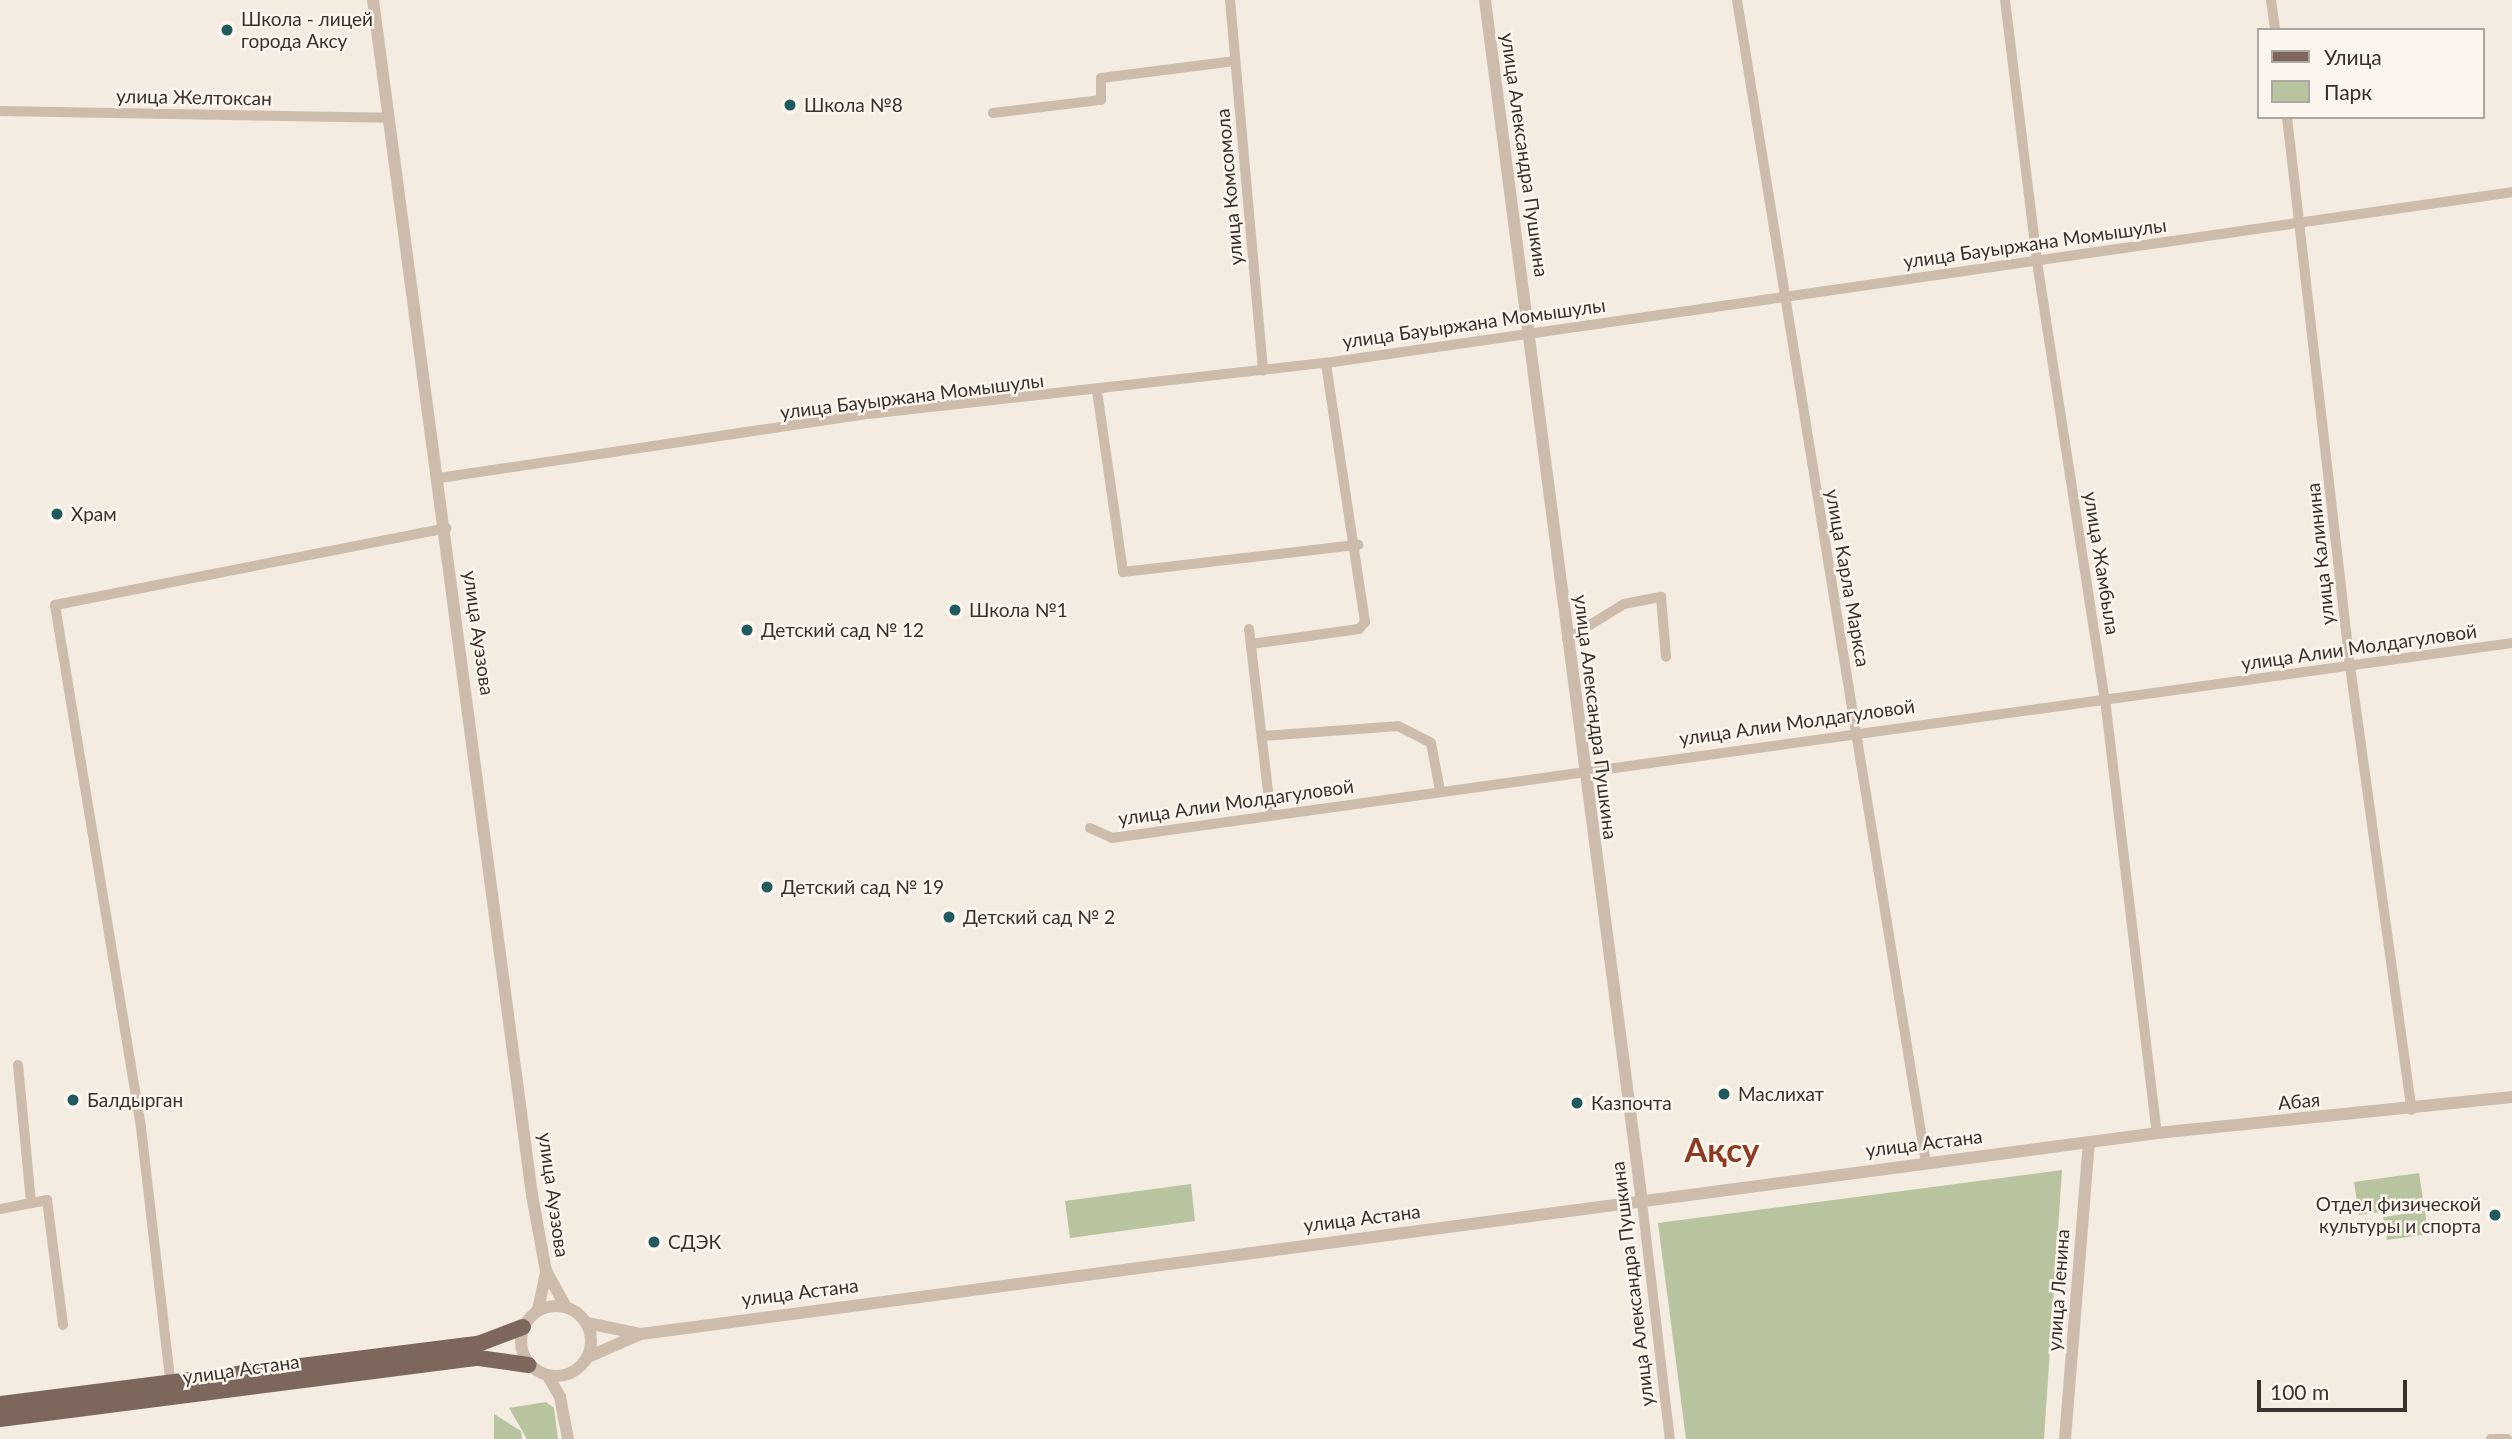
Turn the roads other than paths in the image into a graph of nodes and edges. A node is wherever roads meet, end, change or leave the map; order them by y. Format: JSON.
{"nodes":[{"id":1,"x":373,"y":0,"type":"edge"},
{"id":2,"x":1230,"y":0,"type":"edge"},
{"id":3,"x":1485,"y":0,"type":"edge"},
{"id":4,"x":1737,"y":0,"type":"edge"},
{"id":5,"x":2005,"y":0,"type":"edge"},
{"id":6,"x":2271,"y":0,"type":"edge"},
{"id":7,"x":2275,"y":28,"type":"edge"},
{"id":8,"x":1235,"y":61,"type":"junction"},
{"id":9,"x":0,"y":111,"type":"edge"},
{"id":10,"x":993,"y":113,"type":"dead end"},
{"id":11,"x":388,"y":118,"type":"junction"},
{"id":12,"x":2287,"y":119,"type":"edge"},
{"id":13,"x":2512,"y":192,"type":"edge"},
{"id":14,"x":2301,"y":224,"type":"junction"},
{"id":15,"x":2037,"y":262,"type":"junction"},
{"id":16,"x":1781,"y":294,"type":"junction"},
{"id":17,"x":1529,"y":334,"type":"junction"},
{"id":18,"x":1326,"y":363,"type":"junction"},
{"id":19,"x":1262,"y":371,"type":"junction"},
{"id":20,"x":1097,"y":391,"type":"junction"},
{"id":21,"x":439,"y":478,"type":"junction"},
{"id":22,"x":446,"y":528,"type":"junction"},
{"id":23,"x":1358,"y":545,"type":"junction"},
{"id":24,"x":1249,"y":629,"type":"dead end"},
{"id":25,"x":1567,"y":639,"type":"junction"},
{"id":26,"x":2512,"y":643,"type":"edge"},
{"id":27,"x":1251,"y":644,"type":"junction"},
{"id":28,"x":1666,"y":657,"type":"dead end"},
{"id":29,"x":2350,"y":666,"type":"junction"},
{"id":30,"x":2105,"y":699,"type":"junction"},
{"id":31,"x":1857,"y":731,"type":"junction"},
{"id":32,"x":1263,"y":736,"type":"junction"},
{"id":33,"x":1582,"y":770,"type":"junction"},
{"id":34,"x":1440,"y":790,"type":"junction"},
{"id":35,"x":1271,"y":815,"type":"junction"},
{"id":36,"x":1090,"y":828,"type":"dead end"},
{"id":37,"x":18,"y":1065,"type":"dead end"},
{"id":38,"x":2512,"y":1097,"type":"edge"},
{"id":39,"x":2412,"y":1110,"type":"junction"},
{"id":40,"x":2157,"y":1133,"type":"junction"},
{"id":41,"x":2089,"y":1143,"type":"junction"},
{"id":42,"x":1926,"y":1163,"type":"junction"},
{"id":43,"x":1642,"y":1202,"type":"junction"},
{"id":44,"x":31,"y":1203,"type":"junction"},
{"id":45,"x":0,"y":1209,"type":"edge"},
{"id":46,"x":546,"y":1271,"type":"junction"},
{"id":47,"x":566,"y":1307,"type":"junction"},
{"id":48,"x":538,"y":1310,"type":"junction"},
{"id":49,"x":587,"y":1323,"type":"junction"},
{"id":50,"x":63,"y":1325,"type":"dead end"},
{"id":51,"x":523,"y":1327,"type":"junction"},
{"id":52,"x":640,"y":1334,"type":"junction"},
{"id":53,"x":589,"y":1357,"type":"junction"},
{"id":54,"x":529,"y":1365,"type":"junction"},
{"id":55,"x":575,"y":1372,"type":"junction"},
{"id":56,"x":548,"y":1376,"type":"junction"},
{"id":57,"x":171,"y":1391,"type":"junction"},
{"id":58,"x":560,"y":1397,"type":"junction"},
{"id":59,"x":0,"y":1404,"type":"edge"},
{"id":60,"x":0,"y":1419,"type":"edge"},
{"id":61,"x":568,"y":1439,"type":"edge"},
{"id":62,"x":1670,"y":1439,"type":"edge"},
{"id":63,"x":2065,"y":1439,"type":"edge"},
{"id":64,"x":2491,"y":1439,"type":"edge"},
{"id":65,"x":2507,"y":1439,"type":"edge"}],
"edges":[{"from":1,"to":11,"type":"street","name":"улица Ауэзова"},
{"from":2,"to":8,"type":"street","name":"улица Комсомола"},
{"from":3,"to":17,"type":"street","name":"улица Александра Пушкина"},
{"from":4,"to":16,"type":"street","name":"улица Карла Маркса"},
{"from":5,"to":15,"type":"street","name":"улица Жамбыла"},
{"from":6,"to":7,"type":"street"},
{"from":8,"to":10,"type":"street"},
{"from":8,"to":19,"type":"street","name":"улица Комсомола"},
{"from":9,"to":11,"type":"street","name":"улица Желтоксан"},
{"from":11,"to":21,"type":"street","name":"улица Ауэзова"},
{"from":12,"to":14,"type":"street","name":"улица Калинина"},
{"from":13,"to":14,"type":"street","name":"улица Бауыржана Момышулы"},
{"from":14,"to":15,"type":"street","name":"улица Бауыржана Момышулы"},
{"from":14,"to":29,"type":"street","name":"улица Калинина"},
{"from":15,"to":16,"type":"street","name":"улица Бауыржана Момышулы"},
{"from":15,"to":30,"type":"street","name":"улица Жамбыла"},
{"from":16,"to":17,"type":"street","name":"улица Бауыржана Момышулы"},
{"from":16,"to":31,"type":"street","name":"улица Карла Маркса"},
{"from":17,"to":18,"type":"street","name":"улица Бауыржана Момышулы"},
{"from":17,"to":25,"type":"street","name":"улица Александра Пушкина"},
{"from":18,"to":19,"type":"street","name":"улица Бауыржана Момышулы"},
{"from":18,"to":23,"type":"street"},
{"from":19,"to":20,"type":"street","name":"улица Бауыржана Момышулы"},
{"from":20,"to":21,"type":"street","name":"улица Бауыржана Момышулы"},
{"from":20,"to":23,"type":"street"},
{"from":21,"to":22,"type":"street","name":"улица Ауэзова"},
{"from":22,"to":46,"type":"street","name":"улица Ауэзова"},
{"from":22,"to":57,"type":"street"},
{"from":23,"to":27,"type":"street"},
{"from":24,"to":27,"type":"street"},
{"from":25,"to":28,"type":"street"},
{"from":25,"to":33,"type":"street","name":"улица Александра Пушкина"},
{"from":26,"to":29,"type":"street","name":"улица Алии Молдагуловой"},
{"from":27,"to":32,"type":"street"},
{"from":29,"to":30,"type":"street","name":"улица Алии Молдагуловой"},
{"from":29,"to":39,"type":"street","name":"улица Калинина"},
{"from":30,"to":31,"type":"street","name":"улица Алии Молдагуловой"},
{"from":30,"to":40,"type":"street","name":"улица Жамбыла"},
{"from":31,"to":33,"type":"street","name":"улица Алии Молдагуловой"},
{"from":31,"to":42,"type":"street","name":"улица Карла Маркса"},
{"from":32,"to":34,"type":"street"},
{"from":32,"to":35,"type":"street"},
{"from":33,"to":34,"type":"street","name":"улица Алии Молдагуловой"},
{"from":33,"to":43,"type":"street","name":"улица Александра Пушкина"},
{"from":34,"to":35,"type":"street","name":"улица Алии Молдагуловой"},
{"from":35,"to":36,"type":"street","name":"улица Алии Молдагуловой"},
{"from":37,"to":44,"type":"street"},
{"from":38,"to":39,"type":"street","name":"Абая"},
{"from":39,"to":40,"type":"street","name":"Абая"},
{"from":40,"to":41,"type":"street","name":"Абая"},
{"from":41,"to":42,"type":"street","name":"улица Астана"},
{"from":41,"to":63,"type":"street","name":"улица Ленина"},
{"from":42,"to":43,"type":"street","name":"улица Астана"},
{"from":43,"to":52,"type":"street","name":"улица Астана"},
{"from":43,"to":62,"type":"street","name":"улица Александра Пушкина"},
{"from":44,"to":45,"type":"street"},
{"from":44,"to":50,"type":"street"},
{"from":46,"to":47,"type":"street"},
{"from":46,"to":48,"type":"street"},
{"from":47,"to":48,"type":"street"},
{"from":47,"to":49,"type":"street"},
{"from":48,"to":51,"type":"street"},
{"from":49,"to":52,"type":"street"},
{"from":49,"to":53,"type":"street"},
{"from":51,"to":54,"type":"street"},
{"from":51,"to":57,"type":"main road","name":"улица Астана"},
{"from":52,"to":53,"type":"street"},
{"from":53,"to":55,"type":"street"},
{"from":54,"to":56,"type":"street"},
{"from":54,"to":57,"type":"main road","name":"улица Астана"},
{"from":55,"to":56,"type":"street"},
{"from":55,"to":58,"type":"street"},
{"from":56,"to":58,"type":"street"},
{"from":57,"to":59,"type":"main road","name":"улица Астана"},
{"from":57,"to":60,"type":"main road","name":"улица Астана"},
{"from":58,"to":61,"type":"street"},
{"from":64,"to":65,"type":"street"}]}
